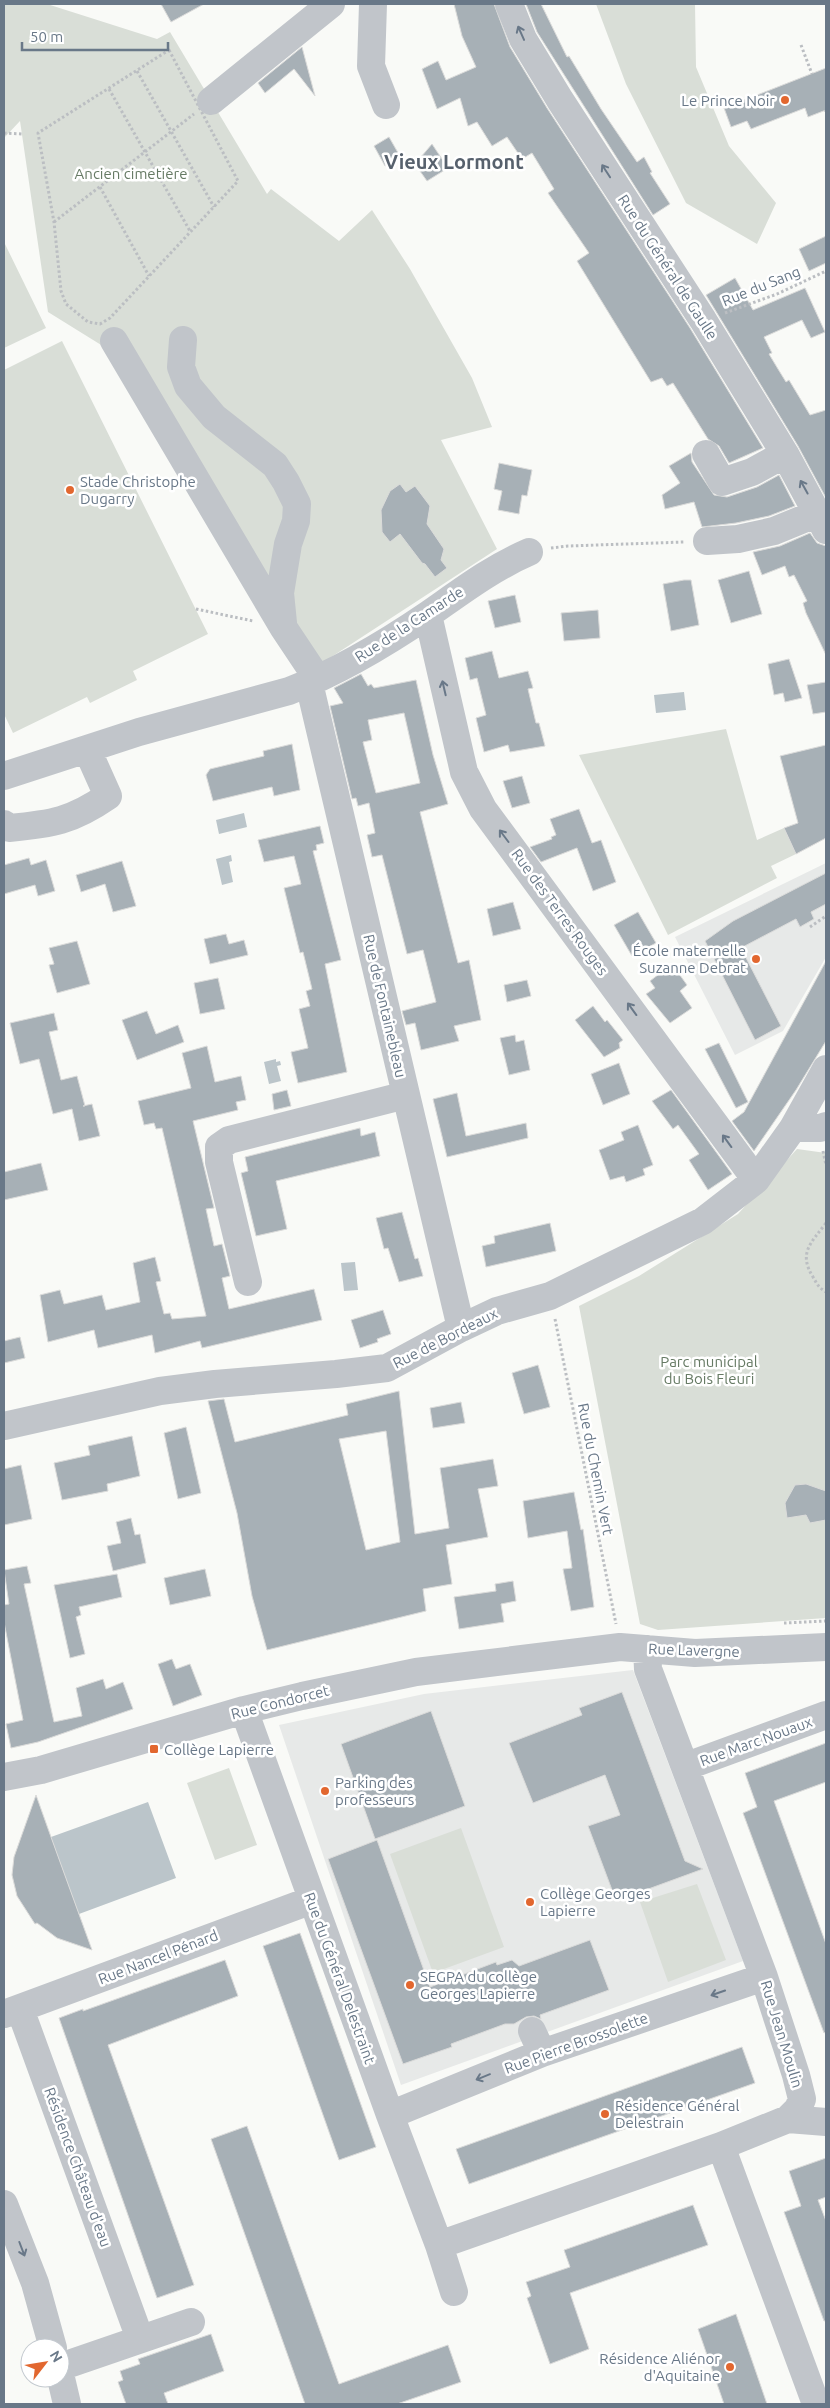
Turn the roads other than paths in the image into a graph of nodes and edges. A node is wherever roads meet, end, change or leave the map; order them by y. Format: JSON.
{"nodes":[{"id":1,"x":331,"y":4,"type":"edge"},
{"id":2,"x":372,"y":4,"type":"edge"},
{"id":3,"x":509,"y":4,"type":"edge"},
{"id":4,"x":386,"y":105,"type":"dead end"},
{"id":5,"x":205,"y":106,"type":"road end"},
{"id":6,"x":114,"y":340,"type":"dead end"},
{"id":7,"x":183,"y":340,"type":"dead end"},
{"id":8,"x":706,"y":454,"type":"dead end"},
{"id":9,"x":785,"y":454,"type":"junction"},
{"id":10,"x":822,"y":522,"type":"edge"},
{"id":11,"x":707,"y":542,"type":"road end"},
{"id":12,"x":529,"y":552,"type":"road end"},
{"id":13,"x":428,"y":615,"type":"junction"},
{"id":14,"x":283,"y":627,"type":"junction"},
{"id":15,"x":309,"y":683,"type":"junction"},
{"id":16,"x":87,"y":748,"type":"junction"},
{"id":17,"x":4,"y":776,"type":"edge"},
{"id":18,"x":4,"y":824,"type":"edge"},
{"id":19,"x":826,"y":1069,"type":"edge"},
{"id":20,"x":406,"y":1095,"type":"junction"},
{"id":21,"x":826,"y":1126,"type":"edge"},
{"id":22,"x":793,"y":1128,"type":"junction"},
{"id":23,"x":756,"y":1180,"type":"junction"},
{"id":24,"x":248,"y":1282,"type":"dead end"},
{"id":25,"x":461,"y":1328,"type":"junction"},
{"id":26,"x":4,"y":1426,"type":"edge"},
{"id":27,"x":826,"y":1647,"type":"edge"},
{"id":28,"x":647,"y":1649,"type":"junction"},
{"id":29,"x":562,"y":1653,"type":"joint"},
{"id":30,"x":244,"y":1710,"type":"junction"},
{"id":31,"x":826,"y":1715,"type":"edge"},
{"id":32,"x":687,"y":1766,"type":"junction"},
{"id":33,"x":4,"y":1777,"type":"edge"},
{"id":34,"x":312,"y":1900,"type":"junction"},
{"id":35,"x":764,"y":1977,"type":"junction"},
{"id":36,"x":12,"y":2012,"type":"edge"},
{"id":37,"x":390,"y":2115,"type":"junction"},
{"id":38,"x":788,"y":2119,"type":"junction"},
{"id":39,"x":826,"y":2122,"type":"edge"},
{"id":40,"x":722,"y":2146,"type":"junction"},
{"id":41,"x":4,"y":2204,"type":"edge"},
{"id":42,"x":439,"y":2244,"type":"junction"},
{"id":43,"x":454,"y":2292,"type":"dead end"},
{"id":44,"x":191,"y":2322,"type":"dead end"},
{"id":45,"x":135,"y":2325,"type":"dead end"},
{"id":46,"x":50,"y":2338,"type":"edge"},
{"id":47,"x":70,"y":2364,"type":"edge"},
{"id":48,"x":63,"y":2388,"type":"edge"},
{"id":49,"x":66,"y":2404,"type":"edge"},
{"id":50,"x":816,"y":2404,"type":"edge"}],
"edges":[{"from":1,"to":5,"type":"street"},
{"from":2,"to":4,"type":"street"},
{"from":9,"to":3,"type":"street","name":"Rue du Général de Gaulle","one_way":true},
{"from":6,"to":14,"type":"street","name":"Rue de Fontainebleau"},
{"from":7,"to":14,"type":"street"},
{"from":8,"to":9,"type":"street"},
{"from":10,"to":9,"type":"street","name":"Rue du Général de Gaulle","one_way":true},
{"from":10,"to":11,"type":"street"},
{"from":12,"to":13,"type":"street","name":"Rue de la Camarde"},
{"from":13,"to":15,"type":"street","name":"Rue de la Camarde"},
{"from":23,"to":13,"type":"street","name":"Rue des Terres Rouges","one_way":true},
{"from":14,"to":15,"type":"street","name":"Rue de Fontainebleau"},
{"from":15,"to":16,"type":"street","name":"Rue de la Camarde"},
{"from":15,"to":20,"type":"street","name":"Rue de Fontainebleau"},
{"from":16,"to":17,"type":"street","name":"Rue de la Camarde"},
{"from":16,"to":18,"type":"street"},
{"from":19,"to":22,"type":"street","name":"Rue de Bordeaux"},
{"from":20,"to":24,"type":"street"},
{"from":20,"to":25,"type":"street","name":"Rue de Fontainebleau"},
{"from":21,"to":22,"type":"street"},
{"from":22,"to":23,"type":"street","name":"Rue de Bordeaux"},
{"from":23,"to":25,"type":"street","name":"Rue de Bordeaux"},
{"from":25,"to":26,"type":"street","name":"Rue de Bordeaux"},
{"from":27,"to":28,"type":"street","name":"Rue Lavergne"},
{"from":28,"to":29,"type":"street","name":"Rue Lavergne"},
{"from":28,"to":32,"type":"street","name":"Rue Jean Moulin"},
{"from":29,"to":30,"type":"street","name":"Rue Condorcet"},
{"from":30,"to":33,"type":"street","name":"Rue Condorcet"},
{"from":30,"to":34,"type":"street","name":"Rue du Général Delestraint"},
{"from":31,"to":32,"type":"street","name":"Rue Marc Nouaux"},
{"from":32,"to":35,"type":"street","name":"Rue Jean Moulin"},
{"from":34,"to":36,"type":"street","name":"Rue Nancel Pénard"},
{"from":34,"to":37,"type":"street","name":"Rue du Général Delestraint"},
{"from":35,"to":37,"type":"street","name":"Rue Pierre Brossolette","one_way":true},
{"from":35,"to":38,"type":"street","name":"Rue Jean Moulin"},
{"from":36,"to":45,"type":"street","name":"Résidence Château d'eau"},
{"from":37,"to":42,"type":"street","name":"Rue du Général Delestraint"},
{"from":38,"to":39,"type":"street"},
{"from":38,"to":40,"type":"street"},
{"from":40,"to":42,"type":"street"},
{"from":40,"to":50,"type":"street"},
{"from":41,"to":46,"type":"street","one_way":true},
{"from":42,"to":43,"type":"street","name":"Rue du Général Delestraint"},
{"from":44,"to":47,"type":"street"},
{"from":48,"to":49,"type":"street"}]}
